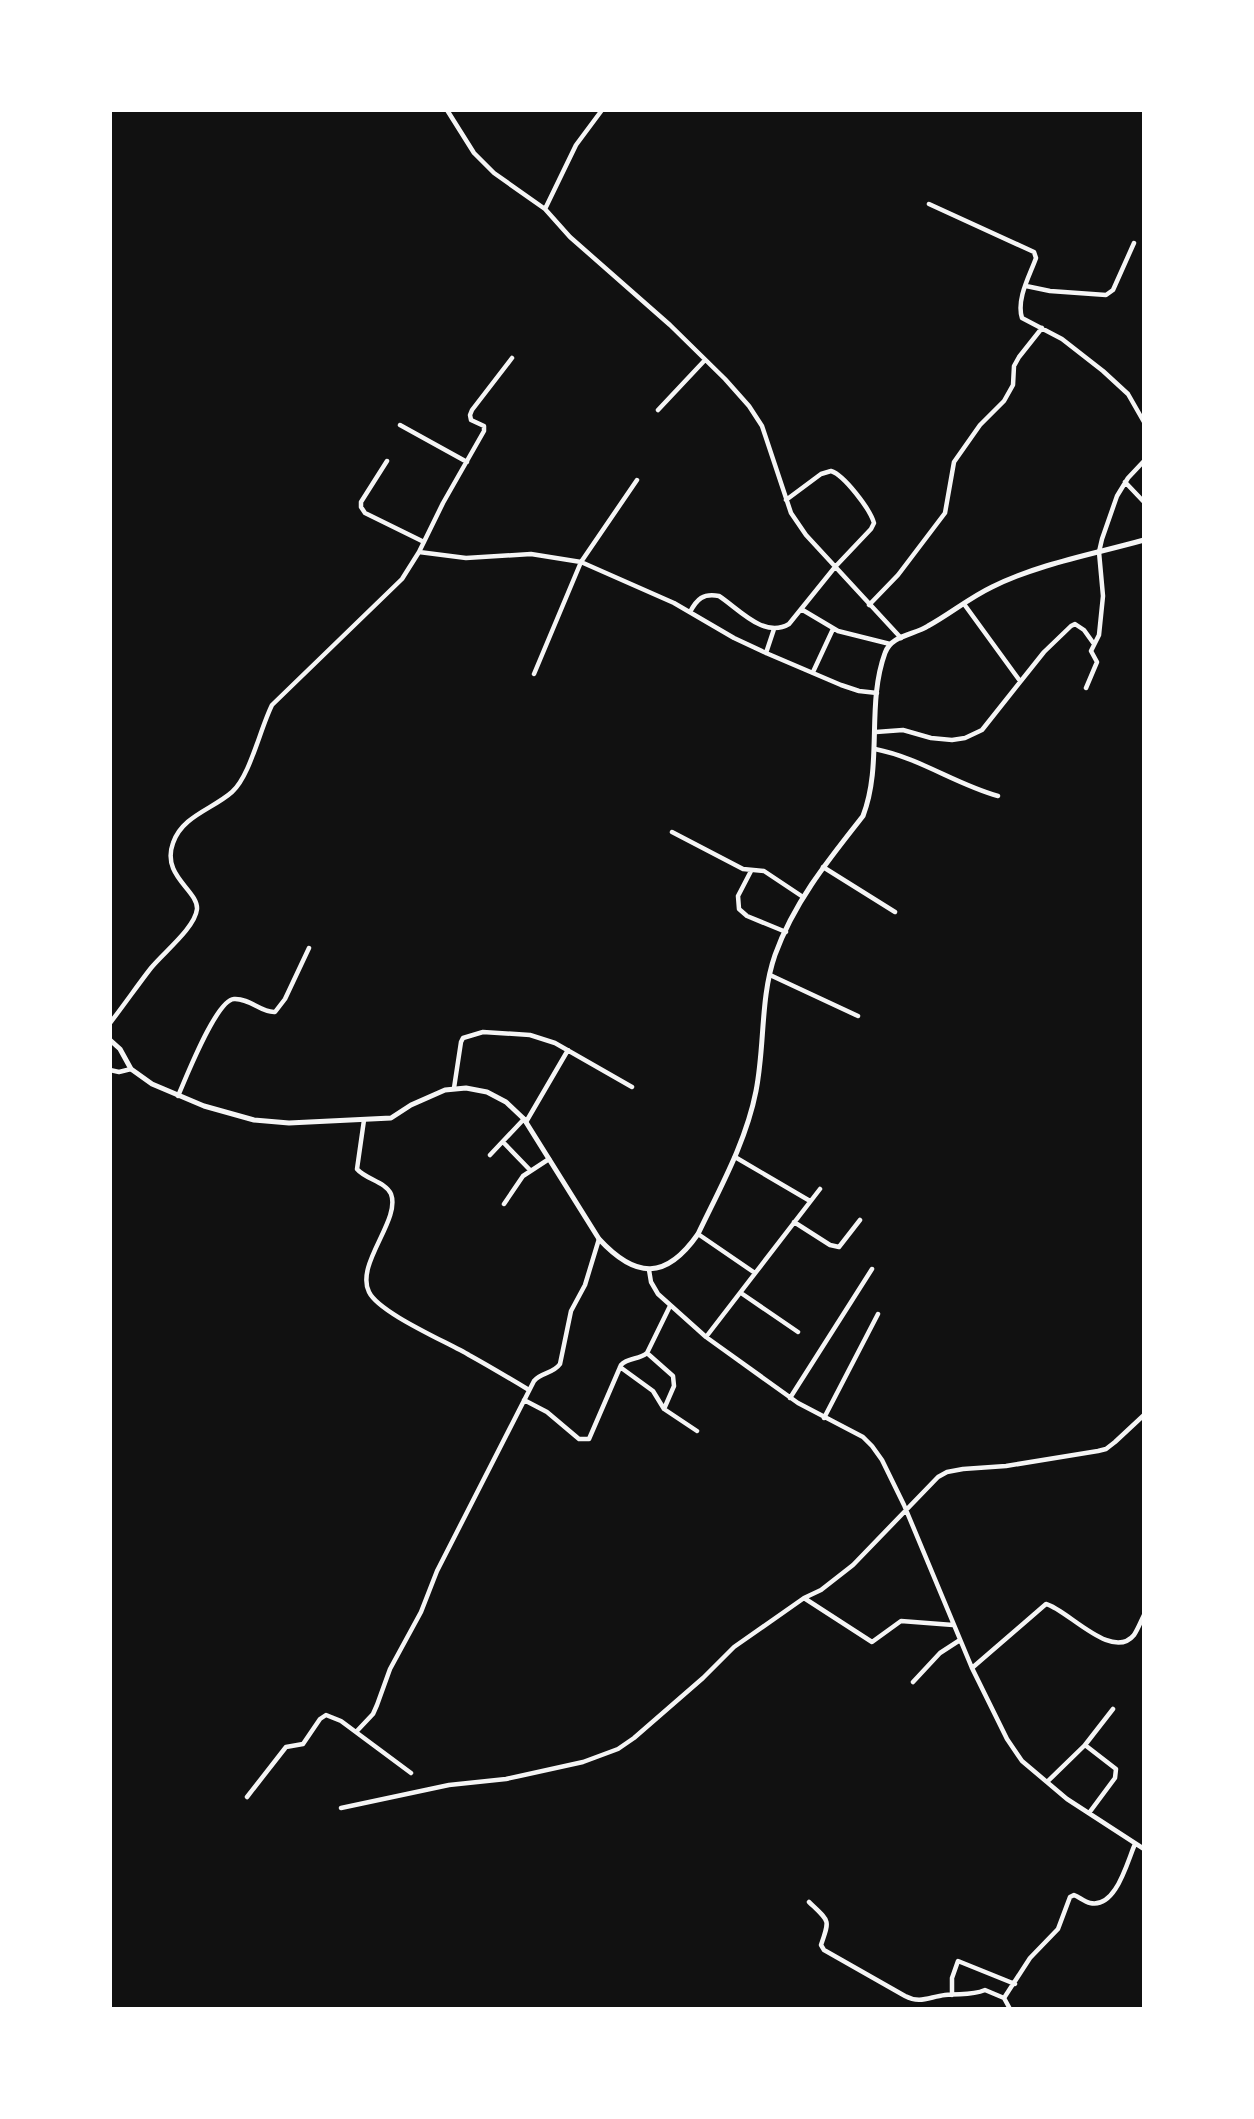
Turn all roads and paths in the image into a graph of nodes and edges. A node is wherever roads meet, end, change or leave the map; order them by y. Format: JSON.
{"nodes":[{"id":1,"x":447,"y":110,"type":"edge"},
{"id":2,"x":602,"y":110,"type":"edge"},
{"id":3,"x":929,"y":204,"type":"dead end"},
{"id":4,"x":545,"y":209,"type":"junction"},
{"id":5,"x":1134,"y":243,"type":"dead end"},
{"id":6,"x":1026,"y":286,"type":"junction"},
{"id":7,"x":1042,"y":328,"type":"junction"},
{"id":8,"x":512,"y":358,"type":"dead end"},
{"id":9,"x":705,"y":360,"type":"junction"},
{"id":10,"x":658,"y":410,"type":"dead end"},
{"id":11,"x":1144,"y":422,"type":"edge"},
{"id":12,"x":400,"y":425,"type":"dead end"},
{"id":13,"x":387,"y":461,"type":"dead end"},
{"id":14,"x":467,"y":461,"type":"junction"},
{"id":15,"x":1144,"y":461,"type":"edge"},
{"id":16,"x":638,"y":480,"type":"dead end"},
{"id":17,"x":1125,"y":482,"type":"junction"},
{"id":18,"x":786,"y":500,"type":"junction"},
{"id":19,"x":1144,"y":502,"type":"edge"},
{"id":20,"x":1144,"y":540,"type":"edge"},
{"id":21,"x":424,"y":542,"type":"junction"},
{"id":22,"x":419,"y":552,"type":"junction"},
{"id":23,"x":1099,"y":552,"type":"junction"},
{"id":24,"x":582,"y":562,"type":"junction"},
{"id":25,"x":835,"y":568,"type":"junction"},
{"id":26,"x":964,"y":604,"type":"junction"},
{"id":27,"x":869,"y":605,"type":"junction"},
{"id":28,"x":801,"y":610,"type":"junction"},
{"id":29,"x":690,"y":612,"type":"junction"},
{"id":30,"x":774,"y":629,"type":"junction"},
{"id":31,"x":833,"y":629,"type":"junction"},
{"id":32,"x":901,"y":638,"type":"junction"},
{"id":33,"x":890,"y":644,"type":"junction"},
{"id":34,"x":1094,"y":644,"type":"junction"},
{"id":35,"x":766,"y":653,"type":"junction"},
{"id":36,"x":813,"y":673,"type":"junction"},
{"id":37,"x":534,"y":674,"type":"dead end"},
{"id":38,"x":1020,"y":681,"type":"junction"},
{"id":39,"x":1086,"y":688,"type":"dead end"},
{"id":40,"x":878,"y":693,"type":"junction"},
{"id":41,"x":876,"y":732,"type":"junction"},
{"id":42,"x":875,"y":749,"type":"junction"},
{"id":43,"x":999,"y":796,"type":"dead end"},
{"id":44,"x":672,"y":832,"type":"dead end"},
{"id":45,"x":823,"y":867,"type":"junction"},
{"id":46,"x":751,"y":871,"type":"junction"},
{"id":47,"x":803,"y":897,"type":"junction"},
{"id":48,"x":895,"y":912,"type":"dead end"},
{"id":49,"x":786,"y":932,"type":"junction"},
{"id":50,"x":309,"y":948,"type":"dead end"},
{"id":51,"x":770,"y":975,"type":"junction"},
{"id":52,"x":858,"y":1016,"type":"dead end"},
{"id":53,"x":110,"y":1023,"type":"edge"},
{"id":54,"x":110,"y":1040,"type":"edge"},
{"id":55,"x":568,"y":1051,"type":"junction"},
{"id":56,"x":131,"y":1069,"type":"junction"},
{"id":57,"x":110,"y":1070,"type":"edge"},
{"id":58,"x":632,"y":1087,"type":"dead end"},
{"id":59,"x":454,"y":1088,"type":"junction"},
{"id":60,"x":178,"y":1096,"type":"junction"},
{"id":61,"x":363,"y":1120,"type":"junction"},
{"id":62,"x":525,"y":1120,"type":"junction"},
{"id":63,"x":503,"y":1142,"type":"junction"},
{"id":64,"x":490,"y":1155,"type":"dead end"},
{"id":65,"x":735,"y":1157,"type":"junction"},
{"id":66,"x":550,"y":1158,"type":"junction"},
{"id":67,"x":530,"y":1170,"type":"junction"},
{"id":68,"x":820,"y":1189,"type":"dead end"},
{"id":69,"x":810,"y":1201,"type":"junction"},
{"id":70,"x":503,"y":1204,"type":"dead end"},
{"id":71,"x":860,"y":1220,"type":"dead end"},
{"id":72,"x":794,"y":1222,"type":"junction"},
{"id":73,"x":698,"y":1234,"type":"junction"},
{"id":74,"x":599,"y":1239,"type":"junction"},
{"id":75,"x":872,"y":1269,"type":"dead end"},
{"id":76,"x":649,"y":1270,"type":"junction"},
{"id":77,"x":755,"y":1273,"type":"junction"},
{"id":78,"x":741,"y":1293,"type":"junction"},
{"id":79,"x":670,"y":1306,"type":"junction"},
{"id":80,"x":878,"y":1314,"type":"dead end"},
{"id":81,"x":798,"y":1332,"type":"dead end"},
{"id":82,"x":706,"y":1337,"type":"junction"},
{"id":83,"x":646,"y":1353,"type":"junction"},
{"id":84,"x":620,"y":1367,"type":"junction"},
{"id":85,"x":529,"y":1390,"type":"junction"},
{"id":86,"x":790,"y":1398,"type":"junction"},
{"id":87,"x":524,"y":1400,"type":"junction"},
{"id":88,"x":664,"y":1409,"type":"junction"},
{"id":89,"x":1144,"y":1415,"type":"edge"},
{"id":90,"x":824,"y":1418,"type":"junction"},
{"id":91,"x":697,"y":1431,"type":"dead end"},
{"id":92,"x":906,"y":1513,"type":"junction"},
{"id":93,"x":804,"y":1598,"type":"junction"},
{"id":94,"x":1144,"y":1615,"type":"edge"},
{"id":95,"x":953,"y":1625,"type":"junction"},
{"id":96,"x":960,"y":1640,"type":"junction"},
{"id":97,"x":972,"y":1668,"type":"junction"},
{"id":98,"x":913,"y":1682,"type":"dead end"},
{"id":99,"x":1113,"y":1709,"type":"dead end"},
{"id":100,"x":356,"y":1732,"type":"junction"},
{"id":101,"x":1085,"y":1745,"type":"junction"},
{"id":102,"x":411,"y":1773,"type":"dead end"},
{"id":103,"x":1047,"y":1783,"type":"junction"},
{"id":104,"x":247,"y":1797,"type":"dead end"},
{"id":105,"x":341,"y":1808,"type":"dead end"},
{"id":106,"x":1089,"y":1813,"type":"junction"},
{"id":107,"x":1135,"y":1844,"type":"junction"},
{"id":108,"x":1144,"y":1849,"type":"edge"},
{"id":109,"x":809,"y":1902,"type":"dead end"},
{"id":110,"x":1015,"y":1984,"type":"junction"},
{"id":111,"x":952,"y":1995,"type":"junction"},
{"id":112,"x":1004,"y":1998,"type":"junction"},
{"id":113,"x":1010,"y":2009,"type":"edge"}],
"edges":[{"from":1,"to":4,"type":"street"},
{"from":2,"to":4,"type":"street"},
{"from":3,"to":6,"type":"street"},
{"from":4,"to":9,"type":"street"},
{"from":5,"to":6,"type":"street"},
{"from":6,"to":7,"type":"street"},
{"from":7,"to":11,"type":"street"},
{"from":7,"to":27,"type":"street"},
{"from":8,"to":14,"type":"street"},
{"from":9,"to":10,"type":"street"},
{"from":9,"to":18,"type":"street"},
{"from":12,"to":14,"type":"street"},
{"from":13,"to":21,"type":"street"},
{"from":14,"to":21,"type":"street"},
{"from":15,"to":17,"type":"street"},
{"from":16,"to":24,"type":"street"},
{"from":17,"to":19,"type":"street"},
{"from":17,"to":23,"type":"street"},
{"from":18,"to":25,"type":"street"},
{"from":18,"to":25,"type":"street"},
{"from":20,"to":23,"type":"street"},
{"from":21,"to":22,"type":"street"},
{"from":22,"to":24,"type":"street"},
{"from":22,"to":53,"type":"street"},
{"from":23,"to":26,"type":"street"},
{"from":23,"to":34,"type":"street"},
{"from":24,"to":29,"type":"street"},
{"from":24,"to":37,"type":"street"},
{"from":25,"to":27,"type":"street"},
{"from":25,"to":28,"type":"street"},
{"from":26,"to":32,"type":"street"},
{"from":26,"to":38,"type":"street"},
{"from":27,"to":32,"type":"street"},
{"from":28,"to":30,"type":"street"},
{"from":28,"to":31,"type":"street"},
{"from":29,"to":30,"type":"street"},
{"from":29,"to":35,"type":"street"},
{"from":30,"to":35,"type":"street"},
{"from":31,"to":33,"type":"street"},
{"from":31,"to":36,"type":"street"},
{"from":32,"to":33,"type":"street"},
{"from":33,"to":40,"type":"street"},
{"from":34,"to":38,"type":"street"},
{"from":34,"to":39,"type":"street"},
{"from":35,"to":36,"type":"street"},
{"from":36,"to":40,"type":"street"},
{"from":38,"to":41,"type":"street"},
{"from":40,"to":41,"type":"street"},
{"from":41,"to":42,"type":"street"},
{"from":42,"to":43,"type":"street"},
{"from":42,"to":45,"type":"street"},
{"from":44,"to":46,"type":"street"},
{"from":45,"to":47,"type":"street"},
{"from":45,"to":48,"type":"street"},
{"from":46,"to":47,"type":"street"},
{"from":46,"to":49,"type":"street"},
{"from":47,"to":49,"type":"street"},
{"from":49,"to":51,"type":"street"},
{"from":50,"to":60,"type":"street"},
{"from":51,"to":52,"type":"street"},
{"from":51,"to":65,"type":"street"},
{"from":54,"to":56,"type":"street"},
{"from":55,"to":58,"type":"street"},
{"from":55,"to":59,"type":"street"},
{"from":55,"to":62,"type":"street"},
{"from":56,"to":57,"type":"street"},
{"from":56,"to":60,"type":"street"},
{"from":59,"to":61,"type":"street"},
{"from":59,"to":62,"type":"street"},
{"from":60,"to":61,"type":"street"},
{"from":61,"to":85,"type":"street"},
{"from":62,"to":63,"type":"street"},
{"from":62,"to":66,"type":"street"},
{"from":63,"to":64,"type":"street"},
{"from":63,"to":67,"type":"street"},
{"from":65,"to":69,"type":"street"},
{"from":65,"to":73,"type":"street"},
{"from":66,"to":67,"type":"street"},
{"from":66,"to":74,"type":"street"},
{"from":67,"to":70,"type":"street"},
{"from":68,"to":69,"type":"street"},
{"from":69,"to":72,"type":"street"},
{"from":71,"to":72,"type":"street"},
{"from":72,"to":77,"type":"street"},
{"from":73,"to":76,"type":"street"},
{"from":73,"to":77,"type":"street"},
{"from":74,"to":76,"type":"street"},
{"from":74,"to":85,"type":"street"},
{"from":75,"to":86,"type":"street"},
{"from":76,"to":79,"type":"street"},
{"from":77,"to":78,"type":"street"},
{"from":78,"to":81,"type":"street"},
{"from":78,"to":82,"type":"street"},
{"from":79,"to":82,"type":"street"},
{"from":79,"to":83,"type":"street"},
{"from":80,"to":90,"type":"street"},
{"from":82,"to":86,"type":"street"},
{"from":83,"to":84,"type":"street"},
{"from":83,"to":88,"type":"street"},
{"from":84,"to":87,"type":"street"},
{"from":84,"to":88,"type":"street"},
{"from":85,"to":87,"type":"street"},
{"from":86,"to":90,"type":"street"},
{"from":87,"to":100,"type":"street"},
{"from":88,"to":91,"type":"street"},
{"from":89,"to":92,"type":"street"},
{"from":90,"to":92,"type":"street"},
{"from":92,"to":93,"type":"street"},
{"from":92,"to":95,"type":"street"},
{"from":93,"to":95,"type":"street"},
{"from":93,"to":105,"type":"street"},
{"from":94,"to":97,"type":"street"},
{"from":95,"to":96,"type":"street"},
{"from":96,"to":97,"type":"street"},
{"from":96,"to":98,"type":"street"},
{"from":97,"to":103,"type":"street"},
{"from":99,"to":101,"type":"street"},
{"from":100,"to":102,"type":"street"},
{"from":100,"to":104,"type":"street"},
{"from":101,"to":103,"type":"street"},
{"from":101,"to":106,"type":"street"},
{"from":103,"to":106,"type":"street"},
{"from":106,"to":107,"type":"street"},
{"from":107,"to":108,"type":"street"},
{"from":107,"to":110,"type":"street"},
{"from":109,"to":111,"type":"street"},
{"from":110,"to":111,"type":"street"},
{"from":110,"to":112,"type":"street"},
{"from":111,"to":112,"type":"street"},
{"from":112,"to":113,"type":"street"}]}
